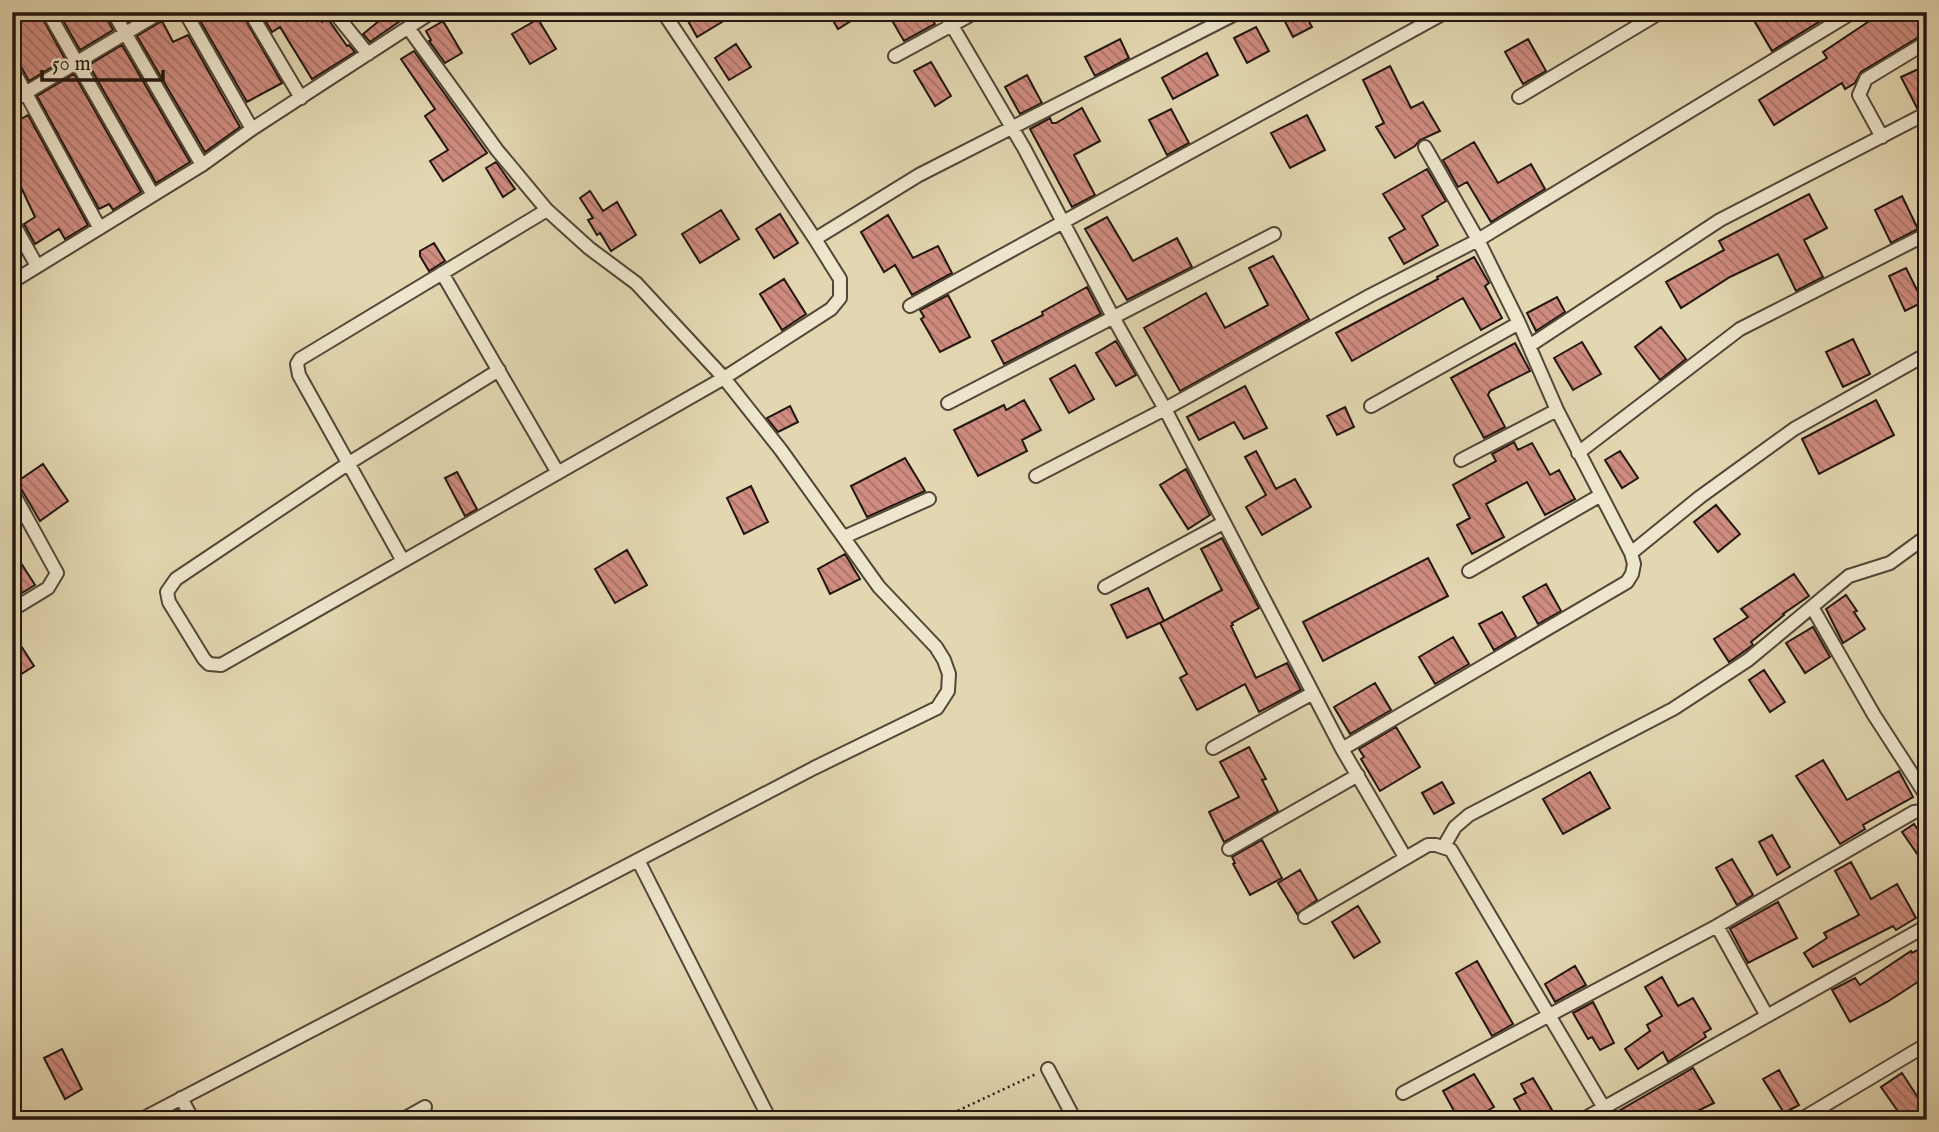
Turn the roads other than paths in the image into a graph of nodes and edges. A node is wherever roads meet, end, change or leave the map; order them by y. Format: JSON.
{"nodes":[{"id":1,"x":48,"y":12,"type":"edge"},
{"id":2,"x":113,"y":12,"type":"edge"},
{"id":3,"x":161,"y":12,"type":"edge"},
{"id":4,"x":185,"y":12,"type":"edge"},
{"id":5,"x":250,"y":12,"type":"edge"},
{"id":6,"x":334,"y":12,"type":"edge"},
{"id":7,"x":432,"y":12,"type":"edge"},
{"id":8,"x":663,"y":12,"type":"edge"},
{"id":9,"x":944,"y":12,"type":"edge"},
{"id":10,"x":976,"y":12,"type":"edge"},
{"id":11,"x":1239,"y":12,"type":"edge"},
{"id":12,"x":1446,"y":12,"type":"edge"},
{"id":13,"x":1661,"y":12,"type":"edge"},
{"id":14,"x":1853,"y":12,"type":"edge"},
{"id":15,"x":953,"y":26,"type":"junction"},
{"id":16,"x":409,"y":29,"type":"junction"},
{"id":17,"x":125,"y":33,"type":"junction"},
{"id":18,"x":1927,"y":42,"type":"edge"},
{"id":19,"x":368,"y":54,"type":"junction"},
{"id":20,"x":895,"y":56,"type":"dead end"},
{"id":21,"x":75,"y":63,"type":"junction"},
{"id":22,"x":12,"y":68,"type":"edge"},
{"id":23,"x":26,"y":93,"type":"junction"},
{"id":24,"x":1519,"y":97,"type":"dead end"},
{"id":25,"x":301,"y":98,"type":"junction"},
{"id":26,"x":12,"y":101,"type":"edge"},
{"id":27,"x":1927,"y":113,"type":"edge"},
{"id":28,"x":1011,"y":127,"type":"junction"},
{"id":29,"x":253,"y":129,"type":"junction"},
{"id":30,"x":1882,"y":137,"type":"junction"},
{"id":31,"x":1425,"y":147,"type":"dead end"},
{"id":32,"x":202,"y":165,"type":"junction"},
{"id":33,"x":153,"y":195,"type":"junction"},
{"id":34,"x":547,"y":210,"type":"junction"},
{"id":35,"x":1063,"y":220,"type":"junction"},
{"id":36,"x":12,"y":221,"type":"edge"},
{"id":37,"x":99,"y":227,"type":"junction"},
{"id":38,"x":1275,"y":234,"type":"dead end"},
{"id":39,"x":1927,"y":234,"type":"edge"},
{"id":40,"x":815,"y":239,"type":"junction"},
{"id":41,"x":1478,"y":240,"type":"junction"},
{"id":42,"x":37,"y":266,"type":"junction"},
{"id":43,"x":442,"y":273,"type":"junction"},
{"id":44,"x":12,"y":282,"type":"edge"},
{"id":45,"x":910,"y":306,"type":"dead end"},
{"id":46,"x":1114,"y":319,"type":"junction"},
{"id":47,"x":1518,"y":323,"type":"junction"},
{"id":48,"x":1529,"y":346,"type":"junction"},
{"id":49,"x":1927,"y":355,"type":"edge"},
{"id":50,"x":499,"y":370,"type":"junction"},
{"id":51,"x":724,"y":378,"type":"junction"},
{"id":52,"x":948,"y":403,"type":"dead end"},
{"id":53,"x":1371,"y":405,"type":"dead end"},
{"id":54,"x":1165,"y":409,"type":"junction"},
{"id":55,"x":1557,"y":410,"type":"junction"},
{"id":56,"x":1578,"y":453,"type":"junction"},
{"id":57,"x":1461,"y":460,"type":"dead end"},
{"id":58,"x":349,"y":463,"type":"junction"},
{"id":59,"x":558,"y":473,"type":"junction"},
{"id":60,"x":1036,"y":476,"type":"dead end"},
{"id":61,"x":12,"y":491,"type":"edge"},
{"id":62,"x":1601,"y":495,"type":"junction"},
{"id":63,"x":929,"y":499,"type":"dead end"},
{"id":64,"x":1223,"y":523,"type":"junction"},
{"id":65,"x":1927,"y":536,"type":"edge"},
{"id":66,"x":844,"y":537,"type":"junction"},
{"id":67,"x":1631,"y":552,"type":"junction"},
{"id":68,"x":403,"y":561,"type":"junction"},
{"id":69,"x":1469,"y":571,"type":"dead end"},
{"id":70,"x":1105,"y":587,"type":"dead end"},
{"id":71,"x":1812,"y":607,"type":"junction"},
{"id":72,"x":12,"y":610,"type":"edge"},
{"id":73,"x":1313,"y":693,"type":"junction"},
{"id":74,"x":1213,"y":748,"type":"dead end"},
{"id":75,"x":1342,"y":749,"type":"junction"},
{"id":76,"x":1357,"y":775,"type":"junction"},
{"id":77,"x":1927,"y":797,"type":"edge"},
{"id":78,"x":1927,"y":811,"type":"edge"},
{"id":79,"x":1444,"y":846,"type":"junction"},
{"id":80,"x":1229,"y":849,"type":"dead end"},
{"id":81,"x":1405,"y":857,"type":"junction"},
{"id":82,"x":638,"y":860,"type":"junction"},
{"id":83,"x":1305,"y":917,"type":"dead end"},
{"id":84,"x":1717,"y":926,"type":"junction"},
{"id":85,"x":1927,"y":926,"type":"edge"},
{"id":86,"x":1550,"y":1015,"type":"junction"},
{"id":87,"x":1767,"y":1016,"type":"junction"},
{"id":88,"x":1927,"y":1044,"type":"edge"},
{"id":89,"x":1048,"y":1069,"type":"road end"},
{"id":90,"x":1404,"y":1093,"type":"dead end"},
{"id":91,"x":181,"y":1098,"type":"junction"},
{"id":92,"x":425,"y":1107,"type":"dead end"},
{"id":93,"x":1604,"y":1108,"type":"junction"},
{"id":94,"x":140,"y":1120,"type":"edge"},
{"id":95,"x":193,"y":1120,"type":"edge"},
{"id":96,"x":402,"y":1120,"type":"edge"},
{"id":97,"x":770,"y":1120,"type":"edge"},
{"id":98,"x":1075,"y":1120,"type":"edge"},
{"id":99,"x":1582,"y":1120,"type":"edge"},
{"id":100,"x":1800,"y":1120,"type":"edge"}],
"edges":[{"from":1,"to":21,"type":"street"},
{"from":2,"to":17,"type":"street"},
{"from":3,"to":17,"type":"street"},
{"from":4,"to":29,"type":"street"},
{"from":5,"to":25,"type":"street"},
{"from":6,"to":19,"type":"street"},
{"from":7,"to":16,"type":"street"},
{"from":8,"to":40,"type":"street"},
{"from":9,"to":15,"type":"street"},
{"from":10,"to":15,"type":"street"},
{"from":11,"to":28,"type":"street"},
{"from":12,"to":35,"type":"street"},
{"from":13,"to":24,"type":"street"},
{"from":14,"to":41,"type":"street"},
{"from":15,"to":20,"type":"street"},
{"from":15,"to":28,"type":"street"},
{"from":16,"to":19,"type":"street"},
{"from":16,"to":34,"type":"street"},
{"from":17,"to":21,"type":"street"},
{"from":17,"to":32,"type":"street"},
{"from":18,"to":30,"type":"street"},
{"from":19,"to":25,"type":"street"},
{"from":21,"to":23,"type":"street"},
{"from":21,"to":33,"type":"street"},
{"from":22,"to":23,"type":"street"},
{"from":23,"to":26,"type":"street"},
{"from":23,"to":37,"type":"street"},
{"from":25,"to":29,"type":"street"},
{"from":27,"to":30,"type":"street"},
{"from":28,"to":35,"type":"street"},
{"from":28,"to":40,"type":"street"},
{"from":29,"to":32,"type":"street"},
{"from":30,"to":48,"type":"street"},
{"from":31,"to":41,"type":"street"},
{"from":32,"to":33,"type":"street"},
{"from":33,"to":37,"type":"street"},
{"from":34,"to":43,"type":"street"},
{"from":34,"to":51,"type":"street"},
{"from":35,"to":45,"type":"street"},
{"from":35,"to":46,"type":"street"},
{"from":36,"to":42,"type":"street"},
{"from":37,"to":42,"type":"street"},
{"from":38,"to":46,"type":"street"},
{"from":39,"to":56,"type":"street"},
{"from":40,"to":51,"type":"street"},
{"from":41,"to":47,"type":"street"},
{"from":41,"to":54,"type":"street"},
{"from":42,"to":44,"type":"street"},
{"from":43,"to":50,"type":"street"},
{"from":43,"to":58,"type":"street"},
{"from":46,"to":52,"type":"street"},
{"from":46,"to":54,"type":"street"},
{"from":47,"to":48,"type":"street"},
{"from":47,"to":53,"type":"street"},
{"from":48,"to":55,"type":"street"},
{"from":49,"to":67,"type":"street"},
{"from":50,"to":58,"type":"street"},
{"from":50,"to":59,"type":"street"},
{"from":51,"to":59,"type":"street"},
{"from":51,"to":66,"type":"street"},
{"from":54,"to":60,"type":"street"},
{"from":54,"to":64,"type":"street"},
{"from":55,"to":56,"type":"street"},
{"from":55,"to":57,"type":"street"},
{"from":56,"to":62,"type":"street"},
{"from":58,"to":68,"type":"street"},
{"from":58,"to":68,"type":"street"},
{"from":59,"to":68,"type":"street"},
{"from":61,"to":72,"type":"street"},
{"from":62,"to":67,"type":"street"},
{"from":62,"to":69,"type":"street"},
{"from":63,"to":66,"type":"street"},
{"from":64,"to":70,"type":"street"},
{"from":64,"to":73,"type":"street"},
{"from":65,"to":71,"type":"street"},
{"from":66,"to":82,"type":"street"},
{"from":67,"to":75,"type":"street"},
{"from":71,"to":77,"type":"street"},
{"from":71,"to":79,"type":"street"},
{"from":73,"to":74,"type":"street"},
{"from":73,"to":75,"type":"street"},
{"from":75,"to":76,"type":"street"},
{"from":76,"to":80,"type":"street"},
{"from":76,"to":81,"type":"street"},
{"from":78,"to":84,"type":"street"},
{"from":79,"to":81,"type":"street"},
{"from":79,"to":86,"type":"street"},
{"from":81,"to":83,"type":"street"},
{"from":82,"to":91,"type":"street"},
{"from":82,"to":97,"type":"street"},
{"from":84,"to":86,"type":"street"},
{"from":84,"to":87,"type":"street"},
{"from":85,"to":87,"type":"street"},
{"from":86,"to":90,"type":"street"},
{"from":86,"to":93,"type":"street"},
{"from":87,"to":93,"type":"street"},
{"from":88,"to":100,"type":"street"},
{"from":89,"to":98,"type":"street"},
{"from":91,"to":94,"type":"street"},
{"from":91,"to":95,"type":"street"},
{"from":92,"to":96,"type":"street"},
{"from":93,"to":99,"type":"street"}]}
